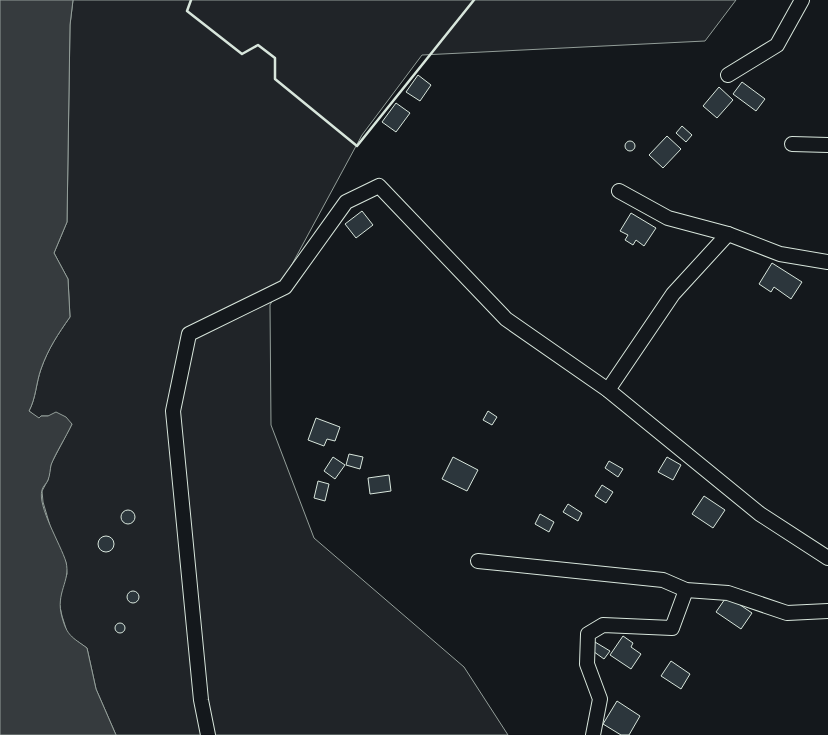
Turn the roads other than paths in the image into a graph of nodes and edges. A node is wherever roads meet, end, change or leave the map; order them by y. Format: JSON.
{"nodes":[{"id":1,"x":802,"y":0,"type":"edge"},
{"id":2,"x":728,"y":75,"type":"dead end"},
{"id":3,"x":792,"y":144,"type":"dead end"},
{"id":4,"x":828,"y":144,"type":"edge"},
{"id":5,"x":619,"y":192,"type":"dead end"},
{"id":6,"x":728,"y":234,"type":"junction"},
{"id":7,"x":828,"y":262,"type":"edge"},
{"id":8,"x":608,"y":390,"type":"junction"},
{"id":9,"x":828,"y":558,"type":"edge"},
{"id":10,"x":478,"y":561,"type":"dead end"},
{"id":11,"x":686,"y":590,"type":"junction"},
{"id":12,"x":828,"y":611,"type":"edge"},
{"id":13,"x":208,"y":735,"type":"edge"},
{"id":14,"x":593,"y":735,"type":"edge"}],
"edges":[{"from":1,"to":2,"type":"street"},
{"from":3,"to":4,"type":"street"},
{"from":5,"to":6,"type":"street"},
{"from":6,"to":7,"type":"street"},
{"from":6,"to":8,"type":"street"},
{"from":8,"to":9,"type":"street"},
{"from":8,"to":13,"type":"street"},
{"from":10,"to":11,"type":"street"},
{"from":11,"to":12,"type":"street"},
{"from":11,"to":14,"type":"street"}]}
